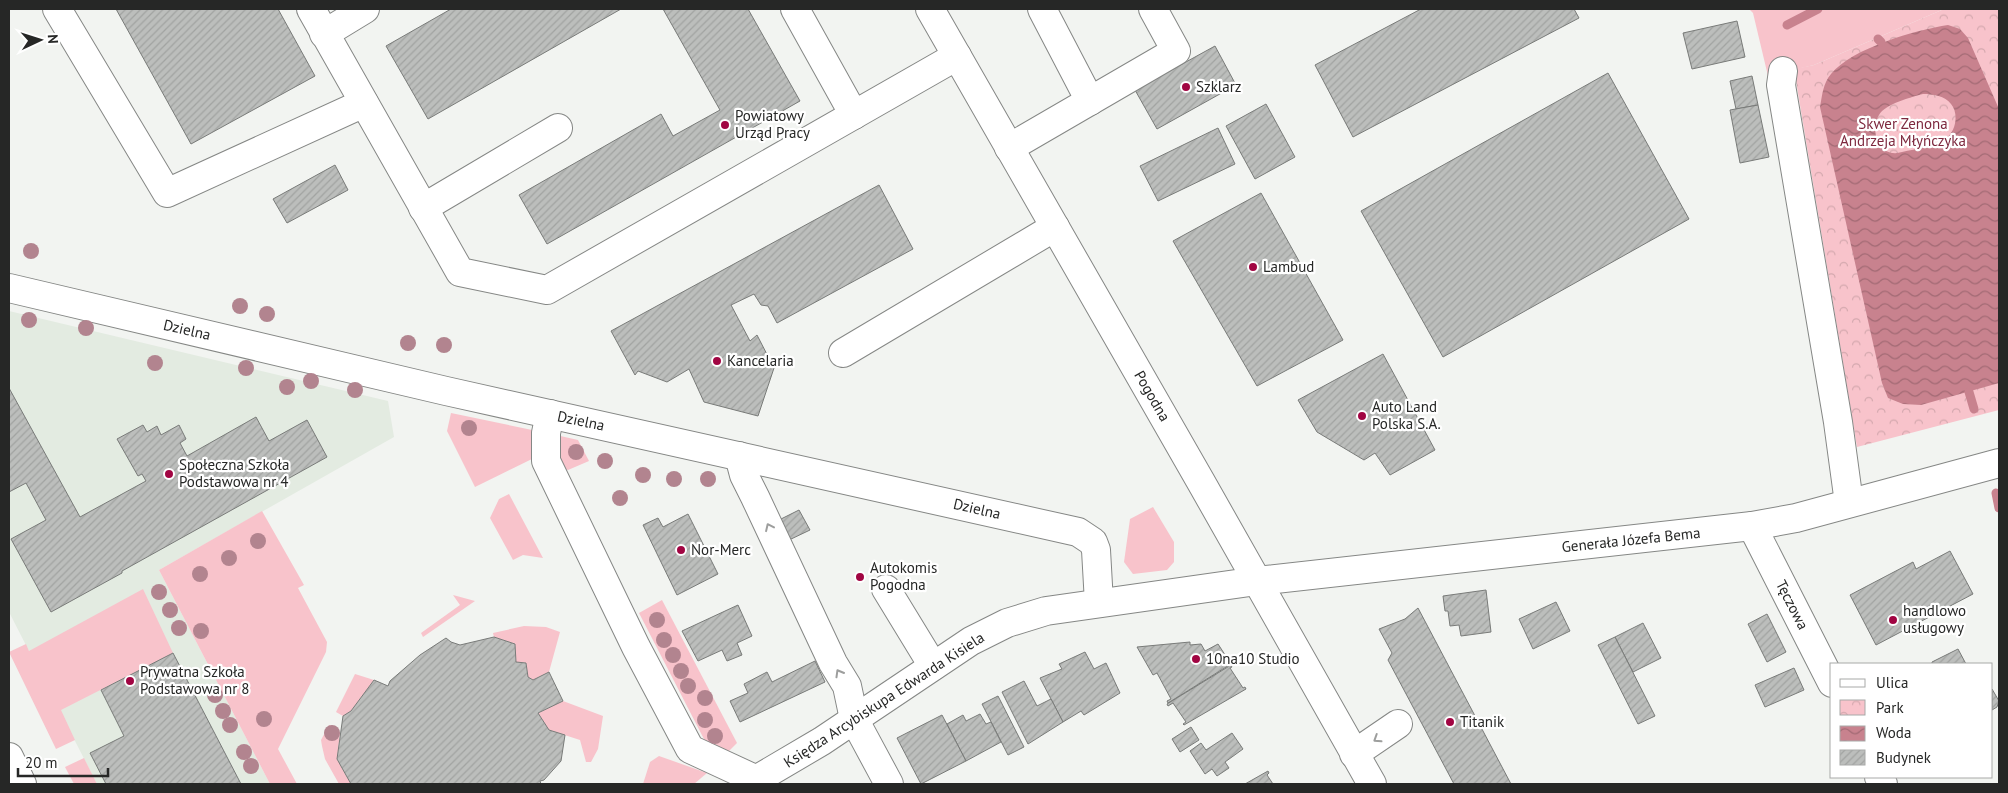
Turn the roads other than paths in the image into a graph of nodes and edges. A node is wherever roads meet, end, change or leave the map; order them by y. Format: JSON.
{"nodes":[{"id":1,"x":57,"y":9,"type":"edge"},
{"id":2,"x":311,"y":9,"type":"edge"},
{"id":3,"x":364,"y":9,"type":"edge"},
{"id":4,"x":795,"y":9,"type":"edge"},
{"id":5,"x":930,"y":9,"type":"edge"},
{"id":6,"x":1042,"y":9,"type":"edge"},
{"id":7,"x":1153,"y":9,"type":"edge"},
{"id":8,"x":324,"y":34,"type":"junction"},
{"id":9,"x":957,"y":56,"type":"junction"},
{"id":10,"x":1783,"y":71,"type":"dead end"},
{"id":11,"x":1090,"y":101,"type":"junction"},
{"id":12,"x":364,"y":103,"type":"junction"},
{"id":13,"x":854,"y":115,"type":"junction"},
{"id":14,"x":558,"y":128,"type":"dead end"},
{"id":15,"x":1009,"y":148,"type":"junction"},
{"id":16,"x":423,"y":208,"type":"junction"},
{"id":17,"x":1055,"y":227,"type":"junction"},
{"id":18,"x":9,"y":288,"type":"edge"},
{"id":19,"x":843,"y":354,"type":"dead end"},
{"id":20,"x":550,"y":414,"type":"junction"},
{"id":21,"x":739,"y":456,"type":"junction"},
{"id":22,"x":1999,"y":463,"type":"edge"},
{"id":23,"x":1849,"y":503,"type":"junction"},
{"id":24,"x":1752,"y":526,"type":"junction"},
{"id":25,"x":1256,"y":581,"type":"junction"},
{"id":26,"x":886,"y":589,"type":"dead end"},
{"id":27,"x":1099,"y":603,"type":"junction"},
{"id":28,"x":932,"y":666,"type":"junction"},
{"id":29,"x":1830,"y":679,"type":"edge"},
{"id":30,"x":854,"y":719,"type":"junction"},
{"id":31,"x":1398,"y":724,"type":"dead end"},
{"id":32,"x":1354,"y":754,"type":"junction"},
{"id":33,"x":9,"y":757,"type":"edge"},
{"id":34,"x":753,"y":782,"type":"edge"},
{"id":35,"x":22,"y":784,"type":"edge"},
{"id":36,"x":889,"y":784,"type":"edge"},
{"id":37,"x":1372,"y":784,"type":"edge"}],
"edges":[{"from":1,"to":12,"type":"street"},
{"from":2,"to":8,"type":"street"},
{"from":3,"to":8,"type":"street"},
{"from":4,"to":13,"type":"street"},
{"from":5,"to":9,"type":"street","name":"Pogodna"},
{"from":6,"to":11,"type":"street"},
{"from":7,"to":11,"type":"street"},
{"from":8,"to":12,"type":"street"},
{"from":9,"to":13,"type":"street"},
{"from":9,"to":15,"type":"street","name":"Pogodna"},
{"from":10,"to":23,"type":"street"},
{"from":11,"to":15,"type":"street"},
{"from":12,"to":16,"type":"street"},
{"from":13,"to":16,"type":"street"},
{"from":14,"to":16,"type":"street"},
{"from":15,"to":17,"type":"street","name":"Pogodna"},
{"from":17,"to":19,"type":"street"},
{"from":17,"to":25,"type":"street","name":"Pogodna"},
{"from":18,"to":20,"type":"street","name":"Dzielna"},
{"from":20,"to":21,"type":"street","name":"Dzielna"},
{"from":20,"to":34,"type":"street"},
{"from":21,"to":27,"type":"street","name":"Dzielna"},
{"from":30,"to":21,"type":"street","one_way":true},
{"from":22,"to":23,"type":"street","name":"Generała Józefa Bema"},
{"from":23,"to":24,"type":"street","name":"Generała Józefa Bema"},
{"from":24,"to":25,"type":"street","name":"Generała Józefa Bema"},
{"from":24,"to":29,"type":"street","name":"Tęczowa"},
{"from":25,"to":27,"type":"street","name":"Księdza Arcybiskupa Edwarda Kisiela"},
{"from":25,"to":32,"type":"street","name":"Pogodna"},
{"from":26,"to":28,"type":"street"},
{"from":27,"to":28,"type":"street","name":"Księdza Arcybiskupa Edwarda Kisiela"},
{"from":28,"to":30,"type":"street","name":"Księdza Arcybiskupa Edwarda Kisiela"},
{"from":30,"to":34,"type":"street","name":"Księdza Arcybiskupa Edwarda Kisiela"},
{"from":30,"to":36,"type":"street"},
{"from":31,"to":32,"type":"street","one_way":true},
{"from":32,"to":37,"type":"street","name":"Pogodna"},
{"from":33,"to":35,"type":"street"}]}
